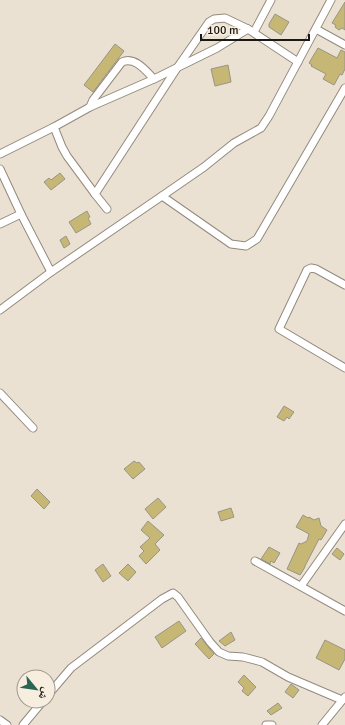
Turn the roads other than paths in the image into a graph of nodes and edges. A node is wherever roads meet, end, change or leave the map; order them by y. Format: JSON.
{"nodes":[{"id":1,"x":271,"y":0,"type":"edge"},
{"id":2,"x":331,"y":0,"type":"edge"},
{"id":3,"x":316,"y":28,"type":"junction"},
{"id":4,"x":251,"y":30,"type":"junction"},
{"id":5,"x":345,"y":45,"type":"edge"},
{"id":6,"x":298,"y":62,"type":"junction"},
{"id":7,"x":177,"y":68,"type":"junction"},
{"id":8,"x":154,"y":79,"type":"junction"},
{"id":9,"x":345,"y":88,"type":"edge"},
{"id":10,"x":90,"y":107,"type":"junction"},
{"id":11,"x":54,"y":127,"type":"junction"},
{"id":12,"x":0,"y":154,"type":"edge"},
{"id":13,"x":0,"y":169,"type":"edge"},
{"id":14,"x":95,"y":194,"type":"junction"},
{"id":15,"x":162,"y":196,"type":"junction"},
{"id":16,"x":107,"y":209,"type":"dead end"},
{"id":17,"x":21,"y":214,"type":"junction"},
{"id":18,"x":0,"y":224,"type":"edge"},
{"id":19,"x":51,"y":272,"type":"junction"},
{"id":20,"x":345,"y":285,"type":"edge"},
{"id":21,"x":0,"y":310,"type":"edge"},
{"id":22,"x":345,"y":368,"type":"edge"},
{"id":23,"x":0,"y":394,"type":"edge"},
{"id":24,"x":33,"y":428,"type":"dead end"},
{"id":25,"x":345,"y":524,"type":"edge"},
{"id":26,"x":255,"y":561,"type":"dead end"},
{"id":27,"x":300,"y":586,"type":"junction"},
{"id":28,"x":345,"y":611,"type":"edge"},
{"id":29,"x":56,"y":686,"type":"edge"},
{"id":30,"x":344,"y":698,"type":"edge"},
{"id":31,"x":36,"y":709,"type":"edge"},
{"id":32,"x":0,"y":720,"type":"edge"},
{"id":33,"x":6,"y":725,"type":"edge"},
{"id":34,"x":23,"y":725,"type":"edge"},
{"id":35,"x":266,"y":725,"type":"edge"},
{"id":36,"x":272,"y":725,"type":"edge"},
{"id":37,"x":322,"y":725,"type":"edge"}],
"edges":[{"from":1,"to":4,"type":"street"},
{"from":2,"to":3,"type":"street"},
{"from":3,"to":5,"type":"street"},
{"from":3,"to":6,"type":"street"},
{"from":4,"to":6,"type":"street"},
{"from":4,"to":7,"type":"street"},
{"from":4,"to":7,"type":"street"},
{"from":6,"to":15,"type":"street"},
{"from":7,"to":8,"type":"street"},
{"from":7,"to":14,"type":"street"},
{"from":8,"to":10,"type":"street"},
{"from":8,"to":10,"type":"street"},
{"from":9,"to":15,"type":"street"},
{"from":10,"to":11,"type":"street"},
{"from":11,"to":12,"type":"street"},
{"from":11,"to":14,"type":"street"},
{"from":13,"to":17,"type":"street"},
{"from":14,"to":16,"type":"street"},
{"from":15,"to":19,"type":"street"},
{"from":17,"to":18,"type":"street"},
{"from":17,"to":19,"type":"street"},
{"from":19,"to":21,"type":"street"},
{"from":20,"to":22,"type":"street"},
{"from":23,"to":24,"type":"street"},
{"from":25,"to":27,"type":"street"},
{"from":26,"to":27,"type":"street"},
{"from":27,"to":28,"type":"street"},
{"from":29,"to":30,"type":"street"},
{"from":30,"to":37,"type":"street"},
{"from":31,"to":34,"type":"street"},
{"from":32,"to":33,"type":"street"},
{"from":35,"to":36,"type":"street"}]}
